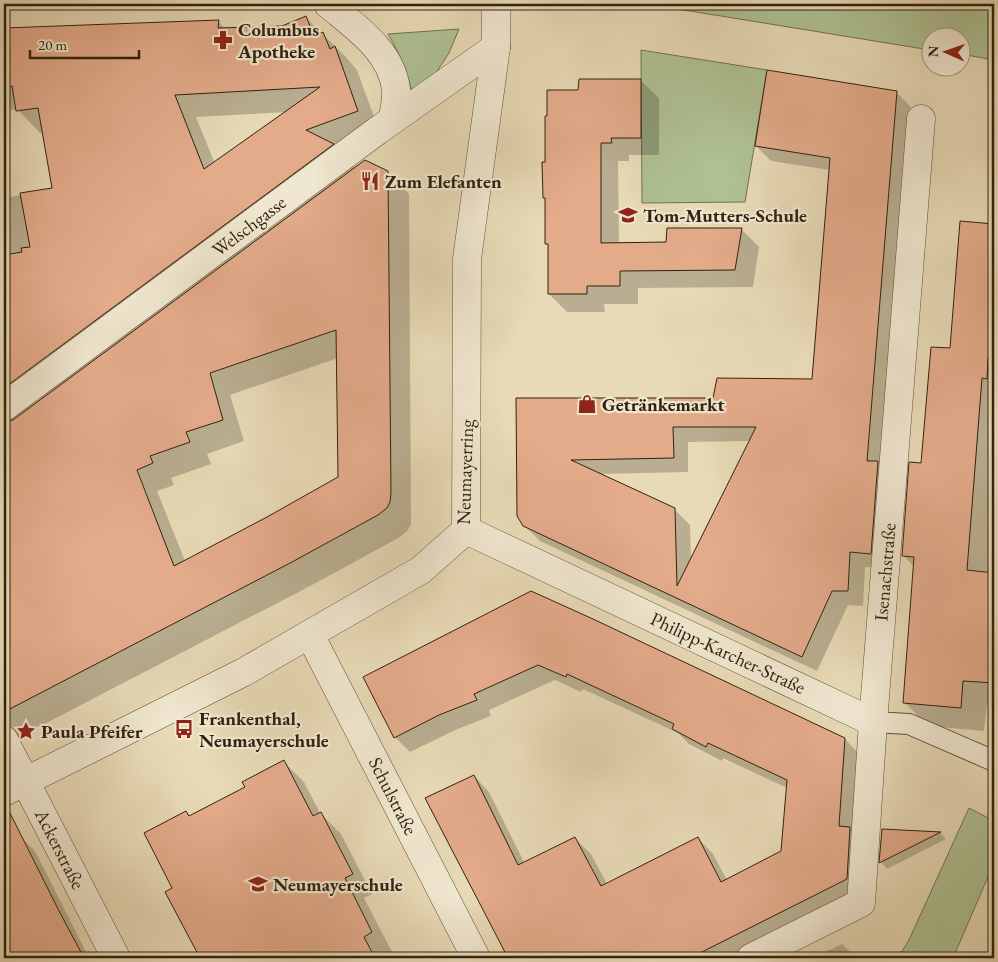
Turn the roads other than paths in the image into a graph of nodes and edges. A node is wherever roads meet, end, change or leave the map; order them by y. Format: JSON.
{"nodes":[{"id":1,"x":328,"y":4,"type":"edge"},
{"id":2,"x":496,"y":4,"type":"edge"},
{"id":3,"x":496,"y":47,"type":"junction"},
{"id":4,"x":921,"y":119,"type":"dead end"},
{"id":5,"x":393,"y":120,"type":"junction"},
{"id":6,"x":4,"y":407,"type":"edge"},
{"id":7,"x":466,"y":530,"type":"junction"},
{"id":8,"x":310,"y":635,"type":"junction"},
{"id":9,"x":873,"y":722,"type":"junction"},
{"id":10,"x":4,"y":741,"type":"edge"},
{"id":11,"x":994,"y":761,"type":"edge"},
{"id":12,"x":14,"y":787,"type":"edge"},
{"id":13,"x":116,"y":958,"type":"edge"},
{"id":14,"x":476,"y":958,"type":"edge"},
{"id":15,"x":751,"y":958,"type":"edge"}],
"edges":[{"from":1,"to":5,"type":"street"},
{"from":2,"to":3,"type":"street","name":"Neumayerring"},
{"from":3,"to":5,"type":"street","name":"Welschgasse"},
{"from":3,"to":7,"type":"street","name":"Neumayerring"},
{"from":4,"to":9,"type":"street","name":"Isenachstraße"},
{"from":5,"to":6,"type":"street","name":"Welschgasse"},
{"from":7,"to":8,"type":"street","name":"Neumayerring"},
{"from":7,"to":9,"type":"street","name":"Philipp-Karcher-Straße"},
{"from":8,"to":12,"type":"street","name":"Neumayerring"},
{"from":8,"to":14,"type":"street","name":"Schulstraße"},
{"from":9,"to":11,"type":"lane","name":"Philipp-Karcher-Straße"},
{"from":9,"to":15,"type":"street","name":"Isenachstraße"},
{"from":10,"to":12,"type":"street","name":"Ackerstraße"},
{"from":12,"to":13,"type":"street","name":"Ackerstraße"}]}
